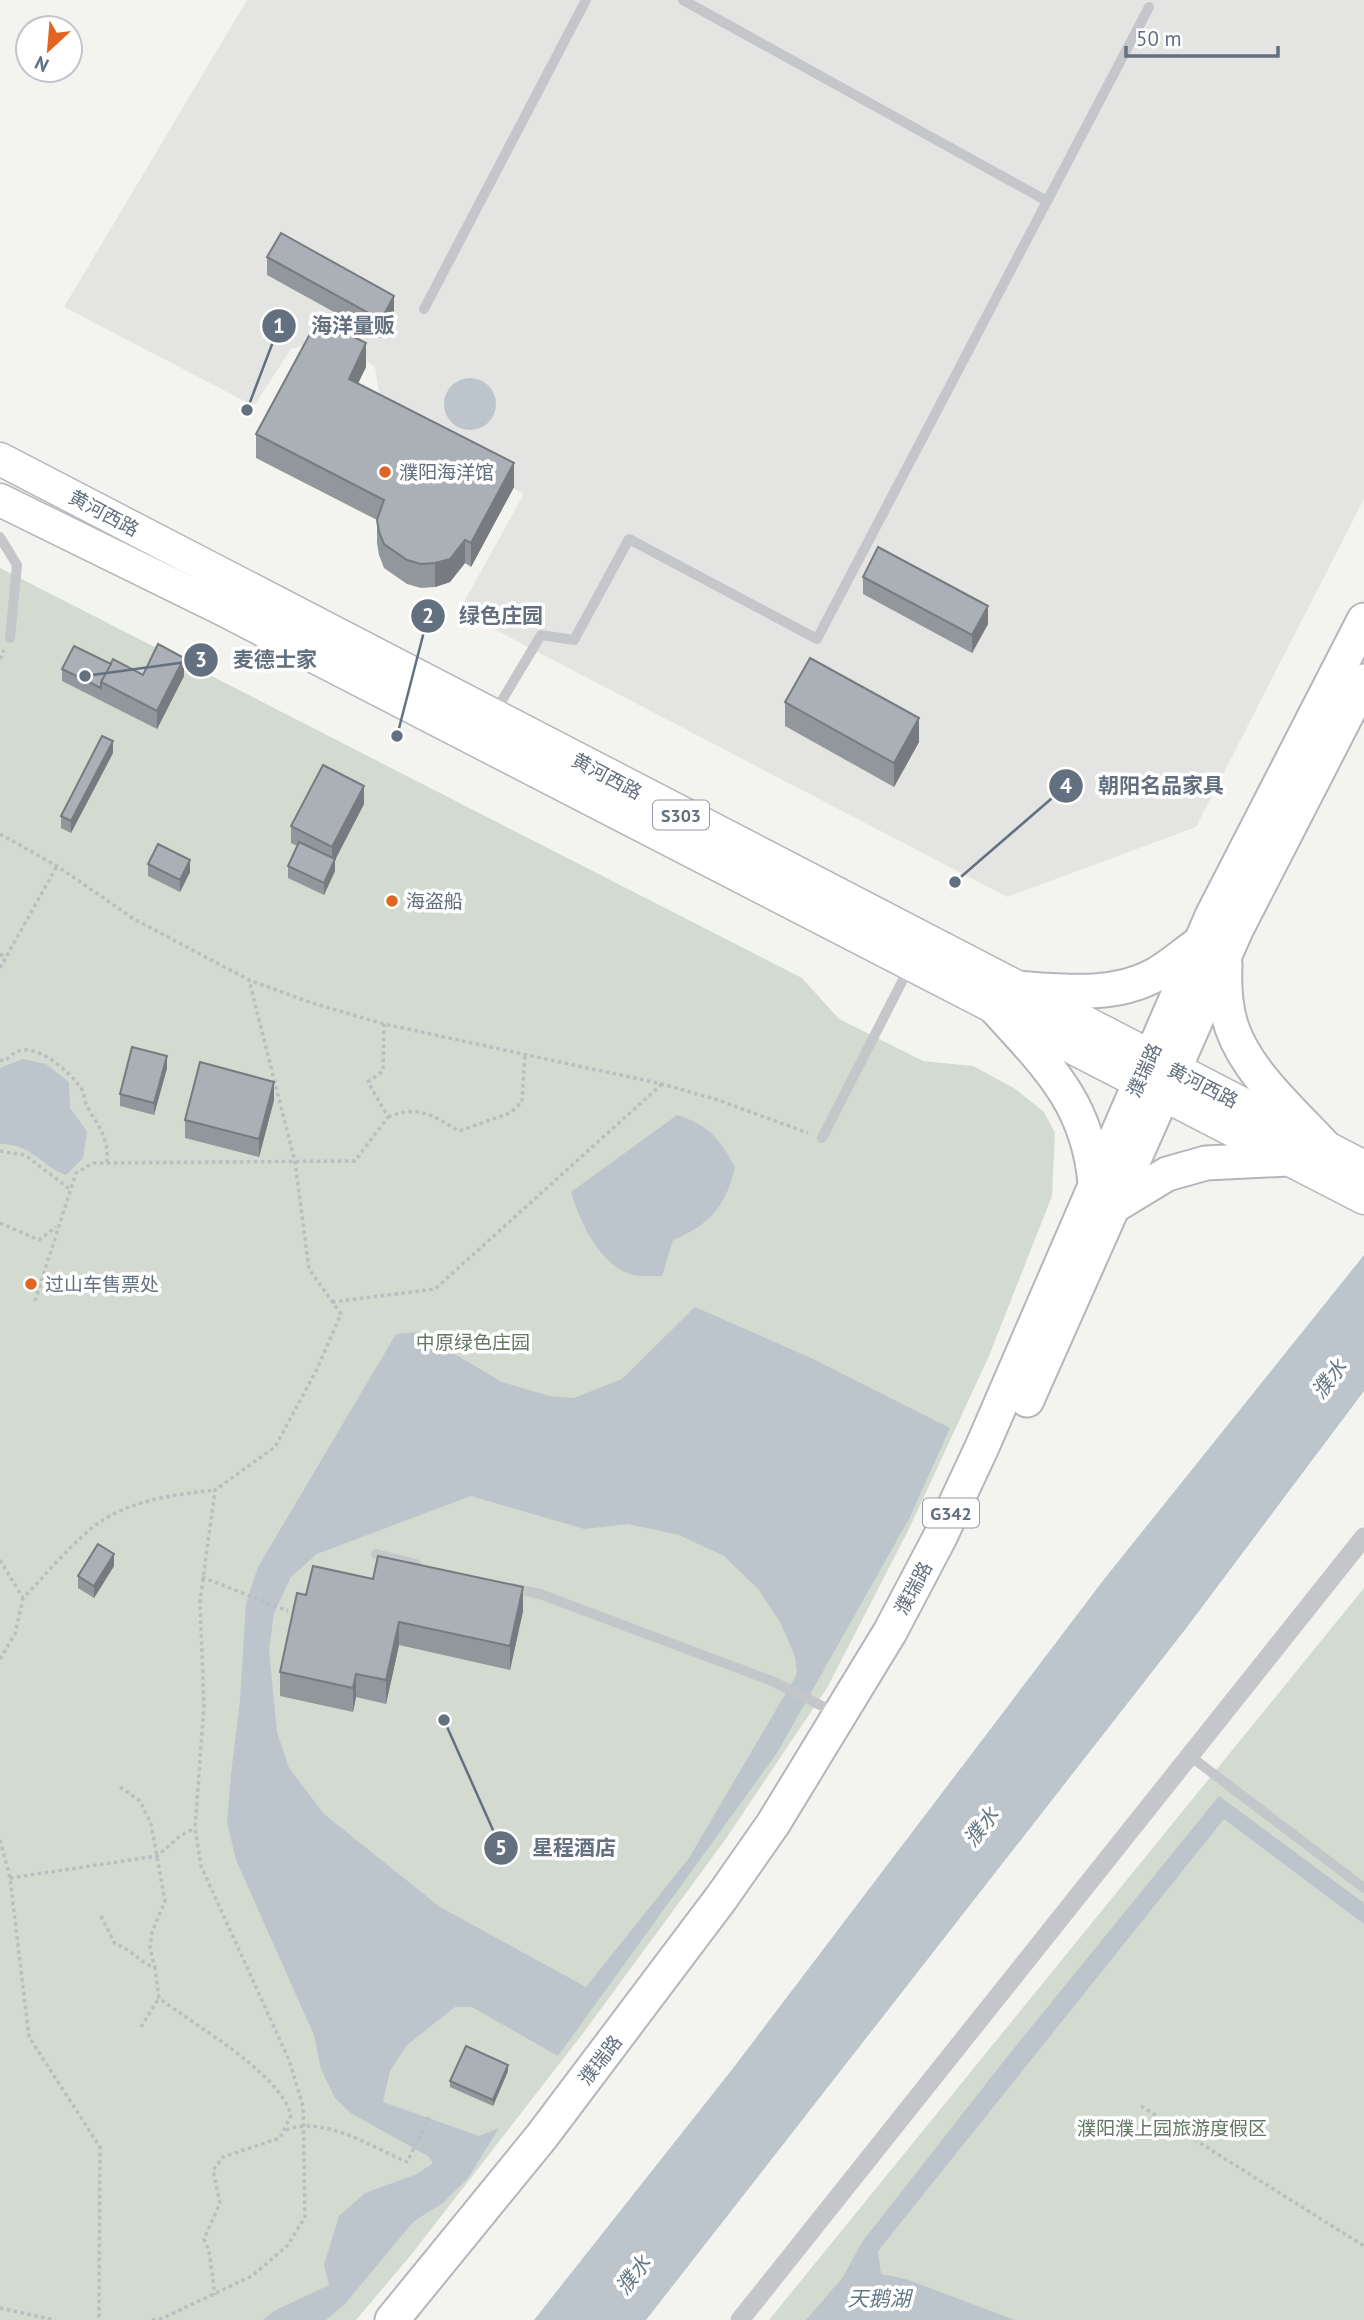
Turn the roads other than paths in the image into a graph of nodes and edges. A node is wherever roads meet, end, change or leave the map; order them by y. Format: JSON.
{"nodes":[{"id":1,"x":586,"y":0,"type":"edge"},
{"id":2,"x":683,"y":0,"type":"edge"},
{"id":3,"x":1149,"y":7,"type":"dead end"},
{"id":4,"x":1047,"y":201,"type":"junction"},
{"id":5,"x":424,"y":309,"type":"dead end"},
{"id":6,"x":0,"y":459,"type":"edge"},
{"id":7,"x":0,"y":500,"type":"edge"},
{"id":8,"x":0,"y":537,"type":"edge"},
{"id":9,"x":1364,"y":620,"type":"edge"},
{"id":10,"x":10,"y":638,"type":"dead end"},
{"id":11,"x":1364,"y":681,"type":"edge"},
{"id":12,"x":493,"y":716,"type":"junction"},
{"id":13,"x":1212,"y":949,"type":"junction"},
{"id":14,"x":911,"y":965,"type":"junction"},
{"id":15,"x":1007,"y":999,"type":"junction"},
{"id":16,"x":1156,"y":1076,"type":"junction"},
{"id":17,"x":822,"y":1138,"type":"road end"},
{"id":18,"x":1326,"y":1148,"type":"junction"},
{"id":19,"x":1288,"y":1159,"type":"junction"},
{"id":20,"x":1364,"y":1167,"type":"edge"},
{"id":21,"x":1103,"y":1195,"type":"junction"},
{"id":22,"x":1364,"y":1198,"type":"edge"},
{"id":23,"x":1364,"y":1537,"type":"edge"},
{"id":24,"x":376,"y":1555,"type":"edge"},
{"id":25,"x":426,"y":1567,"type":"edge"},
{"id":26,"x":502,"y":1585,"type":"edge"},
{"id":27,"x":841,"y":1716,"type":"junction"},
{"id":28,"x":1190,"y":1756,"type":"junction"},
{"id":29,"x":1364,"y":1888,"type":"edge"},
{"id":30,"x":392,"y":2320,"type":"edge"},
{"id":31,"x":422,"y":2320,"type":"edge"},
{"id":32,"x":740,"y":2320,"type":"edge"}],
"edges":[{"from":1,"to":5,"type":"lane"},
{"from":2,"to":4,"type":"lane"},
{"from":3,"to":4,"type":"lane"},
{"from":4,"to":12,"type":"lane"},
{"from":6,"to":12,"type":"main road","name":"黄河西路","number":"S303"},
{"from":7,"to":14,"type":"main road","name":"黄河西路","number":"S303"},
{"from":8,"to":10,"type":"lane"},
{"from":9,"to":13,"type":"highway","name":"濮瑞路","number":"G342"},
{"from":11,"to":13,"type":"highway","name":"濮瑞路","number":"G342"},
{"from":12,"to":15,"type":"main road","name":"黄河西路","number":"S303"},
{"from":13,"to":15,"type":"highway"},
{"from":13,"to":16,"type":"highway","name":"濮瑞路","number":"G342"},
{"from":13,"to":18,"type":"highway"},
{"from":14,"to":15,"type":"main road","name":"黄河西路","number":"S303"},
{"from":14,"to":17,"type":"lane"},
{"from":15,"to":16,"type":"main road","name":"黄河西路","number":"S303"},
{"from":15,"to":21,"type":"highway"},
{"from":16,"to":18,"type":"main road","name":"黄河西路","number":"S303"},
{"from":16,"to":19,"type":"main road","name":"黄河西路","number":"S303"},
{"from":16,"to":21,"type":"highway","name":"濮瑞路","number":"G342"},
{"from":18,"to":20,"type":"main road","name":"黄河西路","number":"S303"},
{"from":19,"to":21,"type":"highway"},
{"from":19,"to":22,"type":"main road","name":"黄河西路","number":"S303"},
{"from":21,"to":27,"type":"highway","name":"濮瑞路","number":"G342"},
{"from":21,"to":31,"type":"highway","name":"濮瑞路","number":"G342"},
{"from":23,"to":28,"type":"street"},
{"from":24,"to":25,"type":"lane"},
{"from":26,"to":27,"type":"lane"},
{"from":27,"to":30,"type":"highway","name":"濮瑞路","number":"G342"},
{"from":28,"to":29,"type":"lane"},
{"from":28,"to":32,"type":"street"}]}
